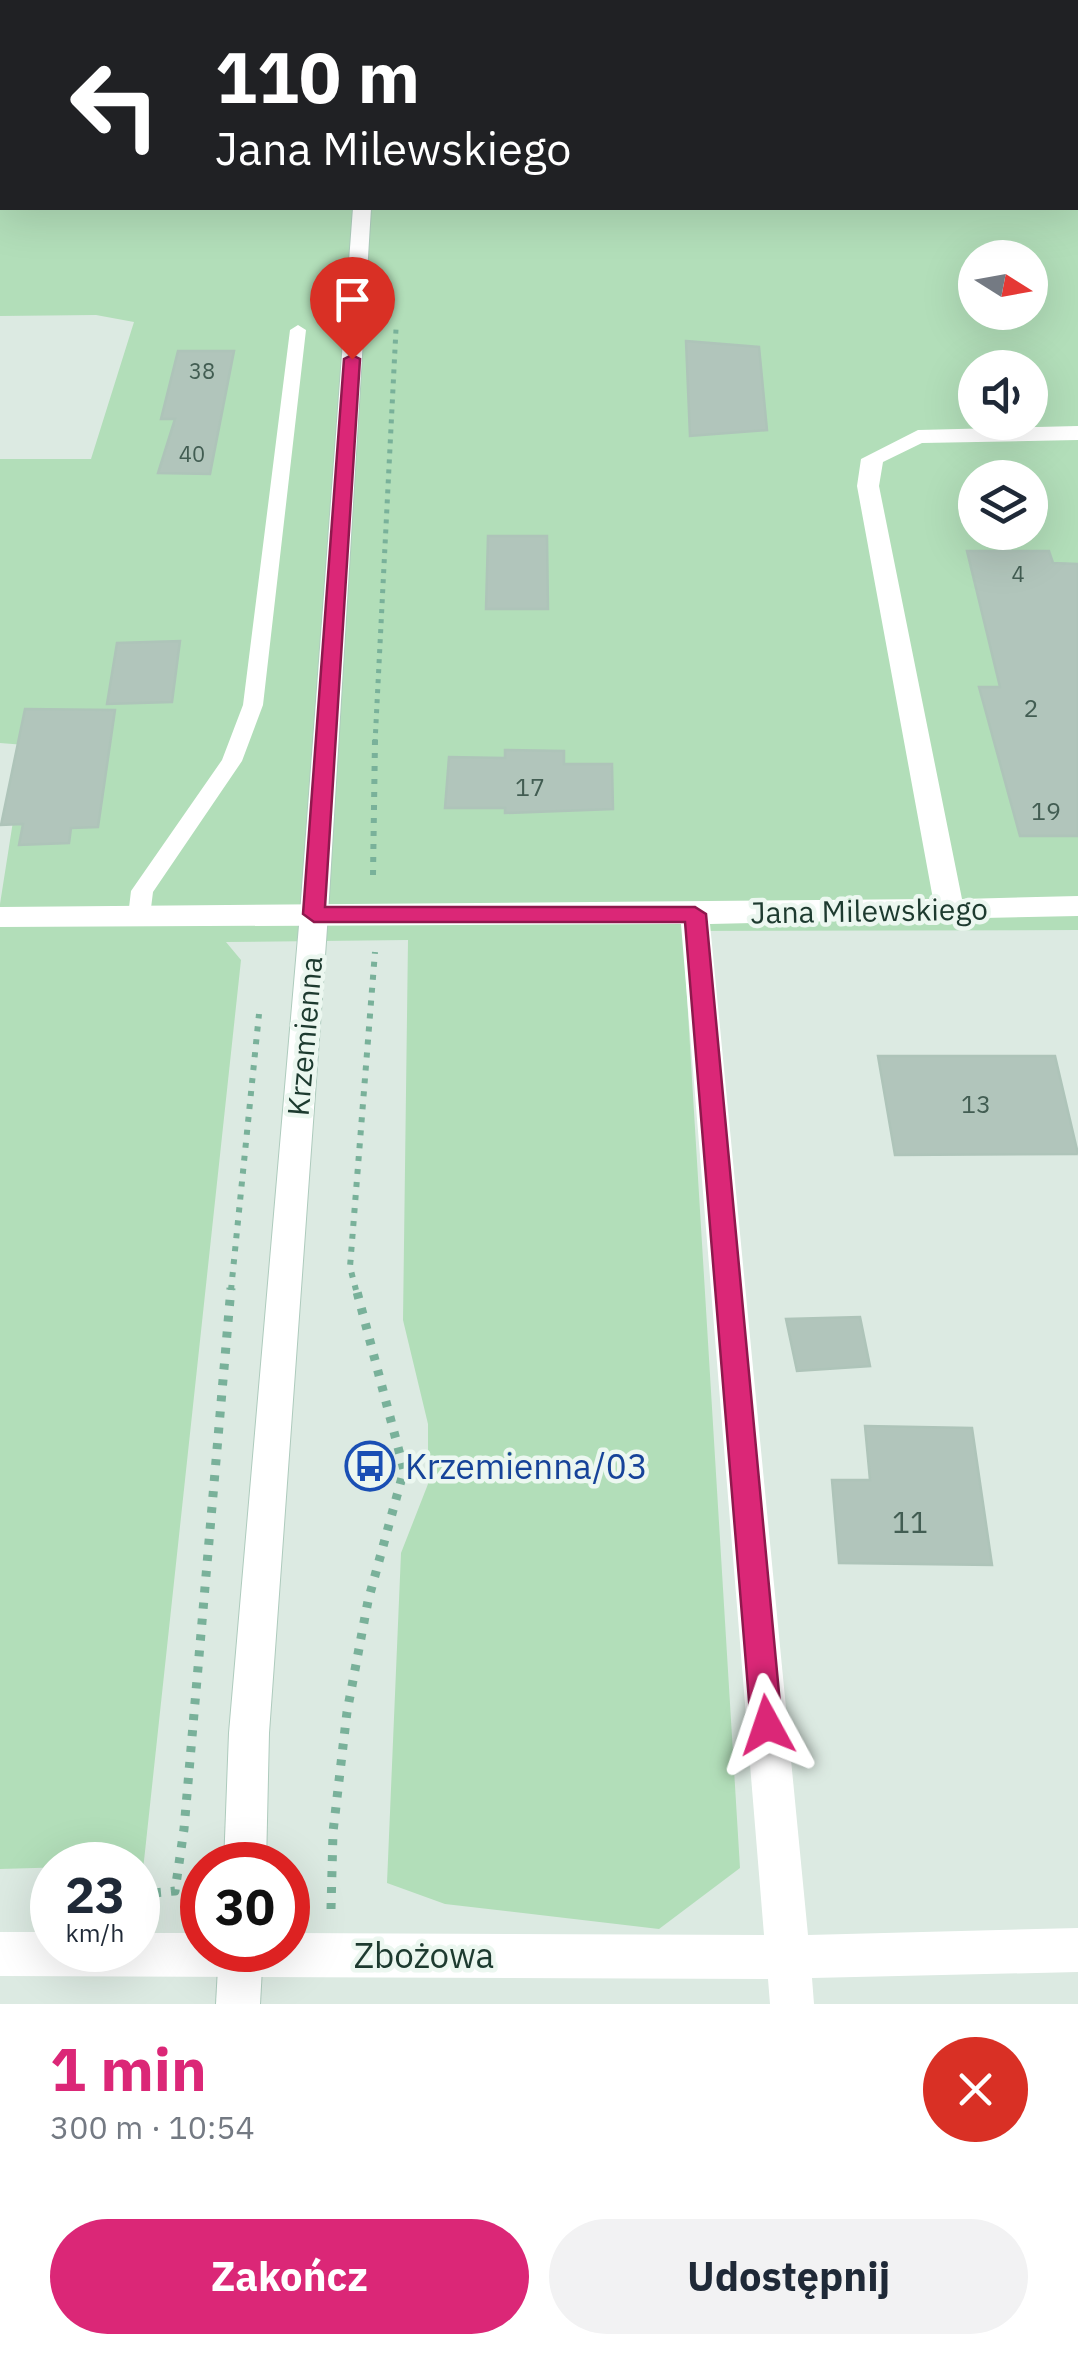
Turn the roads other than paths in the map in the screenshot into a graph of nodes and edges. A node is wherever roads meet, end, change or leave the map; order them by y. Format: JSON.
{"nodes":[{"id":1,"x":362,"y":210,"type":"edge"},
{"id":2,"x":298,"y":330,"type":"dead end"},
{"id":3,"x":1078,"y":433,"type":"edge"},
{"id":4,"x":949,"y":906,"type":"junction"},
{"id":5,"x":1078,"y":906,"type":"edge"},
{"id":6,"x":314,"y":914,"type":"junction"},
{"id":7,"x":695,"y":914,"type":"junction"},
{"id":8,"x":139,"y":916,"type":"junction"},
{"id":9,"x":0,"y":917,"type":"edge"},
{"id":10,"x":245,"y":1842,"type":"edge"},
{"id":11,"x":1078,"y":1950,"type":"edge"},
{"id":12,"x":180,"y":1953,"type":"edge"},
{"id":13,"x":0,"y":1954,"type":"edge"},
{"id":14,"x":310,"y":1954,"type":"edge"},
{"id":15,"x":787,"y":1957,"type":"junction"},
{"id":16,"x":240,"y":1972,"type":"edge"},
{"id":17,"x":238,"y":2004,"type":"edge"},
{"id":18,"x":792,"y":2004,"type":"edge"}],
"edges":[{"from":1,"to":6,"type":"street","name":"Krzemienna"},
{"from":2,"to":8,"type":"lane"},
{"from":3,"to":4,"type":"street"},
{"from":4,"to":5,"type":"street","name":"Jana Milewskiego"},
{"from":4,"to":7,"type":"street","name":"Jana Milewskiego"},
{"from":6,"to":7,"type":"street","name":"Jana Milewskiego"},
{"from":6,"to":8,"type":"street","name":"Jana Milewskiego"},
{"from":6,"to":10,"type":"street","name":"Krzemienna"},
{"from":7,"to":15,"type":"street"},
{"from":8,"to":9,"type":"street","name":"Jana Milewskiego"},
{"from":11,"to":15,"type":"street","name":"Zbożowa"},
{"from":12,"to":13,"type":"street","name":"Zbożowa"},
{"from":14,"to":15,"type":"street","name":"Zbożowa"},
{"from":15,"to":18,"type":"street"},
{"from":16,"to":17,"type":"street"}]}
